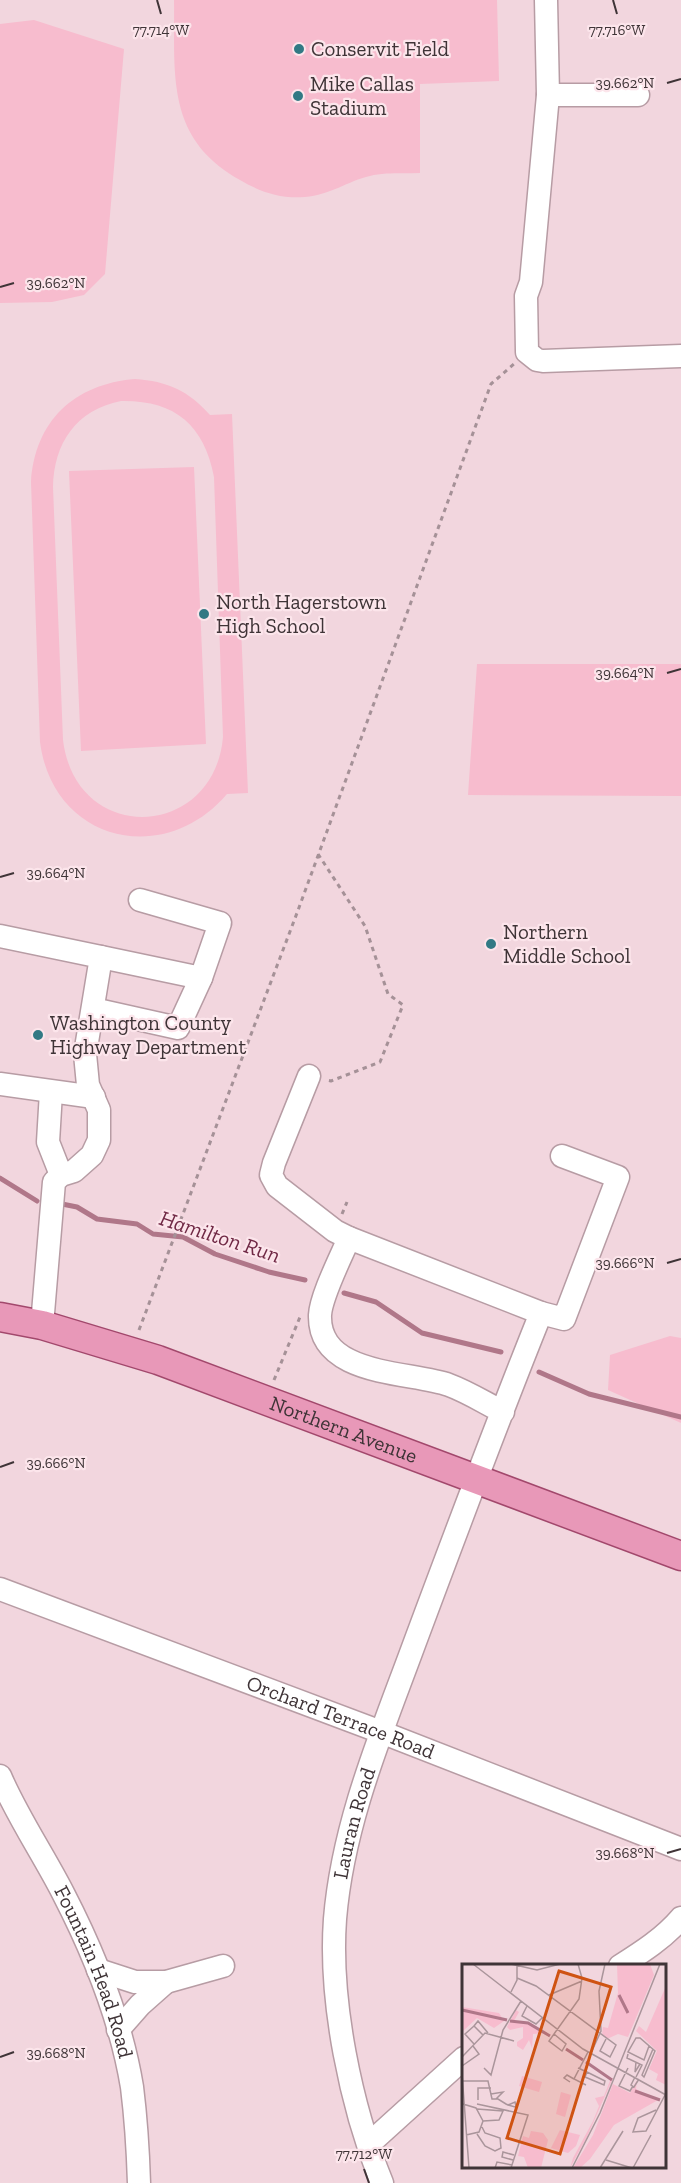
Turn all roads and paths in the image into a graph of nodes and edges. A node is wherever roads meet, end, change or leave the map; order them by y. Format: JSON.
{"nodes":[{"id":1,"x":546,"y":0,"type":"edge"},
{"id":2,"x":548,"y":95,"type":"junction"},
{"id":3,"x":638,"y":95,"type":"dead end"},
{"id":4,"x":527,"y":352,"type":"junction"},
{"id":5,"x":681,"y":356,"type":"edge"},
{"id":6,"x":318,"y":854,"type":"junction"},
{"id":7,"x":140,"y":900,"type":"dead end"},
{"id":8,"x":0,"y":936,"type":"edge"},
{"id":9,"x":101,"y":957,"type":"junction"},
{"id":10,"x":201,"y":978,"type":"junction"},
{"id":11,"x":93,"y":1009,"type":"junction"},
{"id":12,"x":309,"y":1076,"type":"joint"},
{"id":13,"x":0,"y":1084,"type":"edge"},
{"id":14,"x":51,"y":1092,"type":"junction"},
{"id":15,"x":94,"y":1097,"type":"junction"},
{"id":16,"x":562,"y":1156,"type":"dead end"},
{"id":17,"x":62,"y":1175,"type":"junction"},
{"id":18,"x":349,"y":1238,"type":"junction"},
{"id":19,"x":541,"y":1313,"type":"junction"},
{"id":20,"x":0,"y":1317,"type":"edge"},
{"id":21,"x":42,"y":1325,"type":"junction"},
{"id":22,"x":137,"y":1333,"type":"dead end"},
{"id":23,"x":503,"y":1412,"type":"junction"},
{"id":24,"x":475,"y":1479,"type":"junction"},
{"id":25,"x":681,"y":1556,"type":"edge"},
{"id":26,"x":0,"y":1588,"type":"edge"},
{"id":27,"x":381,"y":1732,"type":"junction"},
{"id":28,"x":0,"y":1776,"type":"edge"},
{"id":29,"x":681,"y":1849,"type":"edge"},
{"id":30,"x":681,"y":1918,"type":"edge"},
{"id":31,"x":622,"y":1964,"type":"edge"},
{"id":32,"x":223,"y":1965,"type":"dead end"},
{"id":33,"x":98,"y":1970,"type":"junction"},
{"id":34,"x":166,"y":1982,"type":"junction"},
{"id":35,"x":118,"y":2030,"type":"junction"},
{"id":36,"x":462,"y":2060,"type":"edge"},
{"id":37,"x":369,"y":2144,"type":"junction"},
{"id":38,"x":139,"y":2183,"type":"edge"},
{"id":39,"x":382,"y":2183,"type":"edge"}],
"edges":[{"from":1,"to":2,"type":"street"},
{"from":2,"to":3,"type":"street"},
{"from":2,"to":4,"type":"street"},
{"from":4,"to":5,"type":"street"},
{"from":4,"to":6,"type":"path"},
{"from":6,"to":12,"type":"path"},
{"from":6,"to":22,"type":"path"},
{"from":7,"to":10,"type":"street"},
{"from":8,"to":9,"type":"street"},
{"from":9,"to":10,"type":"street"},
{"from":9,"to":11,"type":"street"},
{"from":10,"to":11,"type":"street"},
{"from":11,"to":15,"type":"street"},
{"from":12,"to":18,"type":"street"},
{"from":13,"to":14,"type":"street"},
{"from":14,"to":15,"type":"street"},
{"from":14,"to":17,"type":"street"},
{"from":15,"to":17,"type":"street"},
{"from":16,"to":19,"type":"street"},
{"from":17,"to":21,"type":"street"},
{"from":18,"to":19,"type":"street"},
{"from":18,"to":23,"type":"street"},
{"from":19,"to":23,"type":"street","name":"Lauran Road"},
{"from":20,"to":21,"type":"main road","name":"Northern Avenue"},
{"from":21,"to":24,"type":"main road","name":"Northern Avenue"},
{"from":23,"to":24,"type":"street","name":"Lauran Road"},
{"from":24,"to":25,"type":"main road","name":"Northern Avenue"},
{"from":24,"to":27,"type":"street","name":"Lauran Road"},
{"from":26,"to":27,"type":"street","name":"Orchard Terrace Road"},
{"from":27,"to":29,"type":"street","name":"Orchard Terrace Road"},
{"from":27,"to":37,"type":"street","name":"Lauran Road"},
{"from":28,"to":33,"type":"street","name":"Fountain Head Road"},
{"from":30,"to":31,"type":"street"},
{"from":32,"to":34,"type":"street"},
{"from":33,"to":34,"type":"street"},
{"from":33,"to":35,"type":"street","name":"Fountain Head Road"},
{"from":34,"to":35,"type":"street"},
{"from":35,"to":38,"type":"street","name":"Fountain Head Road"},
{"from":36,"to":37,"type":"street"},
{"from":37,"to":39,"type":"street","name":"Lauran Road"}]}
